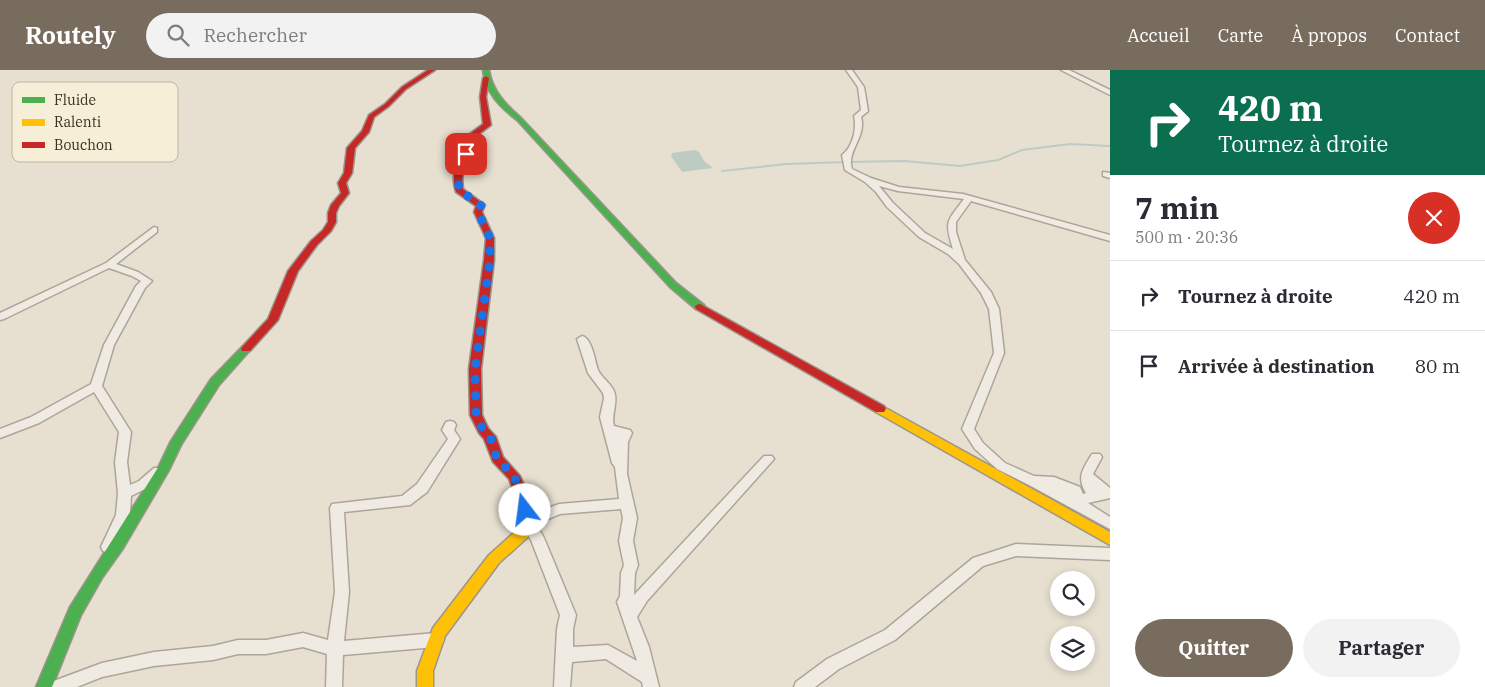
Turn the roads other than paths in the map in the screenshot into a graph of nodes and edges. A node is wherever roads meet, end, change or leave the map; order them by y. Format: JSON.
{"nodes":[{"id":1,"x":432,"y":70,"type":"edge"},
{"id":2,"x":849,"y":70,"type":"edge"},
{"id":3,"x":1064,"y":70,"type":"edge"},
{"id":4,"x":486,"y":74,"type":"edge"},
{"id":5,"x":1110,"y":93,"type":"edge"},
{"id":6,"x":868,"y":180,"type":"junction"},
{"id":7,"x":969,"y":198,"type":"junction"},
{"id":8,"x":154,"y":230,"type":"dead end"},
{"id":9,"x":1110,"y":238,"type":"edge"},
{"id":10,"x":962,"y":262,"type":"junction"},
{"id":11,"x":109,"y":265,"type":"junction"},
{"id":12,"x":0,"y":317,"type":"edge"},
{"id":13,"x":582,"y":339,"type":"dead end"},
{"id":14,"x":96,"y":386,"type":"junction"},
{"id":15,"x":450,"y":426,"type":"dead end"},
{"id":16,"x":0,"y":434,"type":"edge"},
{"id":17,"x":1096,"y":457,"type":"dead end"},
{"id":18,"x":768,"y":459,"type":"dead end"},
{"id":19,"x":165,"y":466,"type":"junction"},
{"id":20,"x":125,"y":494,"type":"junction"},
{"id":21,"x":1104,"y":494,"type":"edge"},
{"id":22,"x":627,"y":502,"type":"junction"},
{"id":23,"x":1082,"y":504,"type":"junction"},
{"id":24,"x":1054,"y":507,"type":"junction"},
{"id":25,"x":527,"y":522,"type":"junction"},
{"id":26,"x":1110,"y":524,"type":"edge"},
{"id":27,"x":1110,"y":539,"type":"edge"},
{"id":28,"x":1110,"y":554,"type":"edge"},
{"id":29,"x":97,"y":574,"type":"junction"},
{"id":30,"x":630,"y":616,"type":"junction"},
{"id":31,"x":436,"y":640,"type":"junction"},
{"id":32,"x":335,"y":649,"type":"junction"},
{"id":33,"x":565,"y":655,"type":"junction"},
{"id":34,"x":650,"y":682,"type":"edge"},
{"id":35,"x":44,"y":687,"type":"edge"},
{"id":36,"x":57,"y":687,"type":"edge"},
{"id":37,"x":334,"y":687,"type":"edge"},
{"id":38,"x":426,"y":687,"type":"edge"},
{"id":39,"x":562,"y":687,"type":"edge"},
{"id":40,"x":802,"y":687,"type":"edge"}],
"edges":[{"from":1,"to":19,"type":"street"},
{"from":2,"to":6,"type":"street"},
{"from":3,"to":5,"type":"street"},
{"from":4,"to":24,"type":"street"},
{"from":4,"to":25,"type":"street"},
{"from":6,"to":7,"type":"street"},
{"from":6,"to":10,"type":"street"},
{"from":7,"to":9,"type":"street"},
{"from":7,"to":10,"type":"street"},
{"from":8,"to":11,"type":"street"},
{"from":10,"to":23,"type":"street"},
{"from":11,"to":12,"type":"street"},
{"from":11,"to":14,"type":"street"},
{"from":13,"to":22,"type":"street"},
{"from":14,"to":16,"type":"street"},
{"from":14,"to":20,"type":"street"},
{"from":15,"to":32,"type":"street"},
{"from":17,"to":21,"type":"street"},
{"from":18,"to":30,"type":"street"},
{"from":19,"to":20,"type":"street"},
{"from":19,"to":29,"type":"street"},
{"from":20,"to":29,"type":"street"},
{"from":21,"to":23,"type":"street"},
{"from":22,"to":25,"type":"street"},
{"from":22,"to":30,"type":"street"},
{"from":23,"to":24,"type":"street"},
{"from":23,"to":26,"type":"street"},
{"from":24,"to":27,"type":"street"},
{"from":25,"to":31,"type":"street"},
{"from":25,"to":33,"type":"street"},
{"from":28,"to":40,"type":"street"},
{"from":29,"to":35,"type":"street"},
{"from":30,"to":34,"type":"street"},
{"from":31,"to":32,"type":"street"},
{"from":31,"to":38,"type":"street"},
{"from":32,"to":36,"type":"street"},
{"from":32,"to":37,"type":"street"},
{"from":33,"to":34,"type":"street"},
{"from":33,"to":39,"type":"street"}]}
